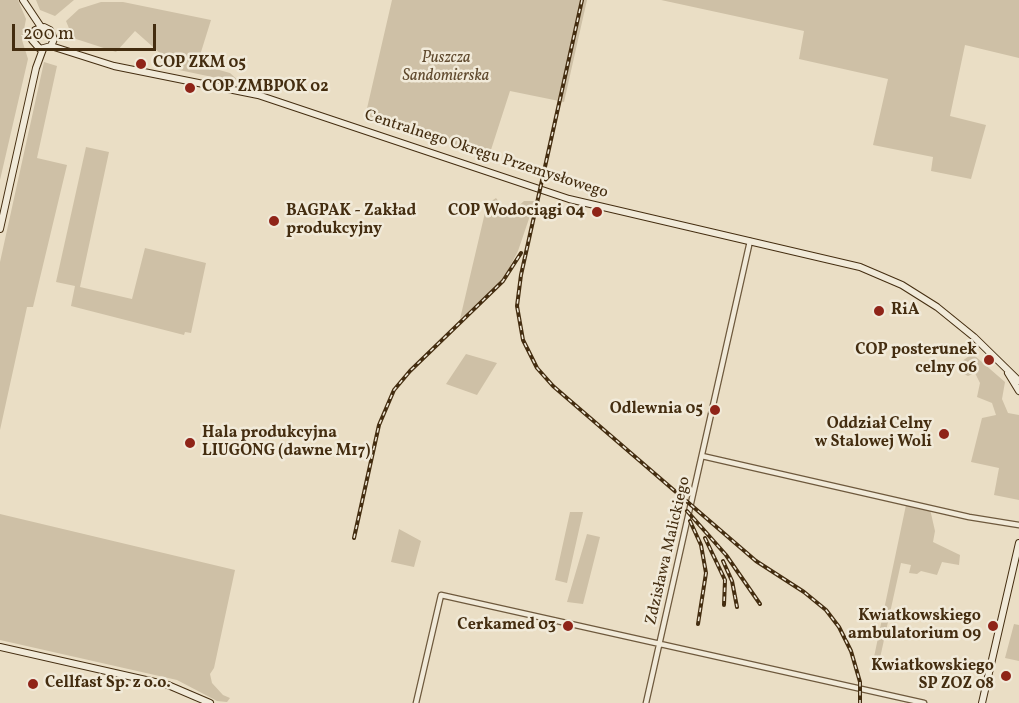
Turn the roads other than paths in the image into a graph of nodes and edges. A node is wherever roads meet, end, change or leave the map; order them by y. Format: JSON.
{"nodes":[{"id":1,"x":24,"y":0,"type":"edge"},
{"id":2,"x":38,"y":29,"type":"junction"},
{"id":3,"x":52,"y":43,"type":"junction"},
{"id":4,"x":41,"y":49,"type":"junction"},
{"id":5,"x":0,"y":229,"type":"edge"},
{"id":6,"x":750,"y":241,"type":"junction"},
{"id":7,"x":1006,"y":370,"type":"junction"},
{"id":8,"x":1019,"y":381,"type":"edge"},
{"id":9,"x":1019,"y":392,"type":"edge"},
{"id":10,"x":1019,"y":398,"type":"edge"},
{"id":11,"x":702,"y":456,"type":"junction"},
{"id":12,"x":1019,"y":525,"type":"edge"},
{"id":13,"x":1019,"y":543,"type":"edge"},
{"id":14,"x":660,"y":644,"type":"junction"},
{"id":15,"x":0,"y":647,"type":"edge"},
{"id":16,"x":989,"y":679,"type":"junction"},
{"id":17,"x":210,"y":703,"type":"edge"},
{"id":18,"x":417,"y":703,"type":"edge"},
{"id":19,"x":646,"y":703,"type":"edge"},
{"id":20,"x":924,"y":703,"type":"edge"},
{"id":21,"x":982,"y":703,"type":"edge"},
{"id":22,"x":987,"y":703,"type":"edge"}],
"edges":[{"from":1,"to":2,"type":"street"},
{"from":2,"to":3,"type":"street"},
{"from":2,"to":4,"type":"street"},
{"from":3,"to":4,"type":"street"},
{"from":3,"to":6,"type":"street","name":"Centralnego Okręgu Przemysłowego"},
{"from":4,"to":5,"type":"street"},
{"from":6,"to":7,"type":"street","name":"Centralnego Okręgu Przemysłowego"},
{"from":6,"to":11,"type":"street","name":"Zdzisława Malickiego"},
{"from":7,"to":8,"type":"street","name":"Centralnego Okręgu Przemysłowego"},
{"from":7,"to":9,"type":"street","name":"Centralnego Okręgu Przemysłowego"},
{"from":9,"to":10,"type":"street"},
{"from":11,"to":12,"type":"street"},
{"from":11,"to":14,"type":"street","name":"Zdzisława Malickiego"},
{"from":13,"to":16,"type":"street"},
{"from":14,"to":18,"type":"street","name":"Zdzisława Malickiego"},
{"from":14,"to":19,"type":"street"},
{"from":14,"to":20,"type":"street"},
{"from":15,"to":17,"type":"street"},
{"from":16,"to":21,"type":"street"},
{"from":16,"to":22,"type":"street"}]}
